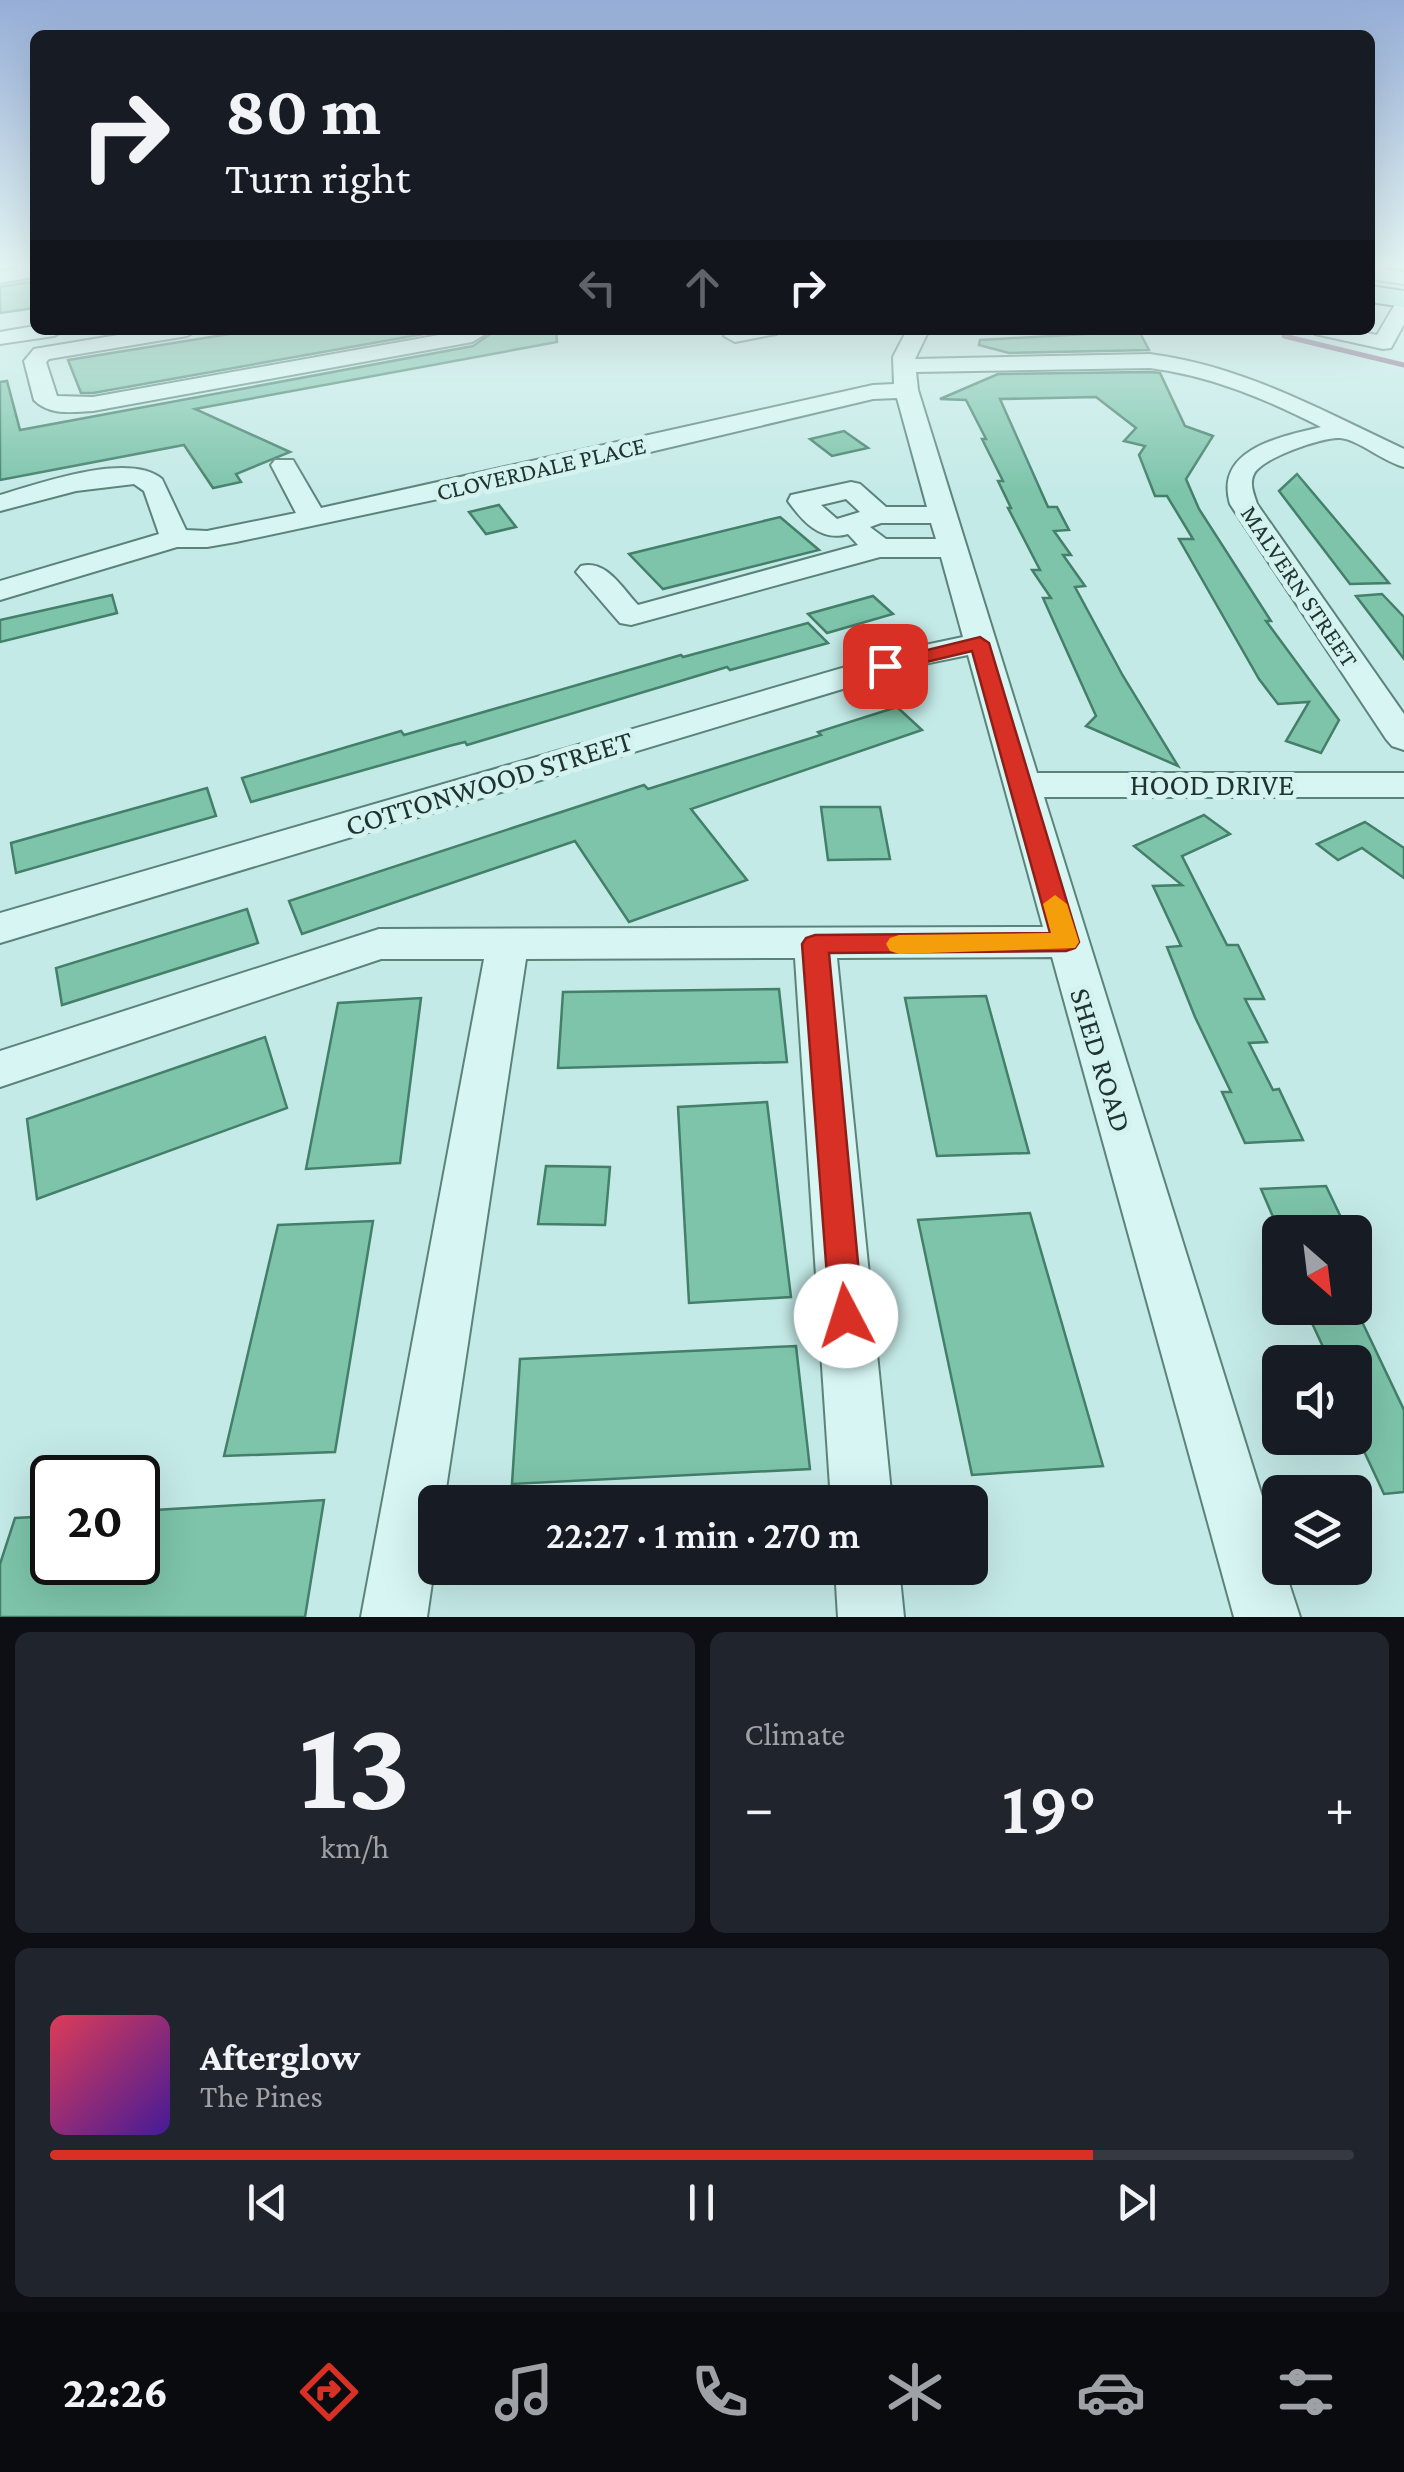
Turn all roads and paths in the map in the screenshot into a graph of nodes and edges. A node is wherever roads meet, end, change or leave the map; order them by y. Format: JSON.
{"nodes":[{"id":1,"x":123,"y":340,"type":"edge"},
{"id":2,"x":447,"y":340,"type":"edge"},
{"id":3,"x":1385,"y":340,"type":"edge"},
{"id":4,"x":1372,"y":341,"type":"edge"},
{"id":5,"x":908,"y":350,"type":"edge"},
{"id":6,"x":1341,"y":430,"type":"junction"},
{"id":7,"x":1404,"y":459,"type":"edge"},
{"id":8,"x":284,"y":465,"type":"dead end"},
{"id":9,"x":0,"y":503,"type":"edge"},
{"id":10,"x":313,"y":518,"type":"junction"},
{"id":11,"x":947,"y":532,"type":"junction"},
{"id":12,"x":175,"y":538,"type":"junction"},
{"id":13,"x":879,"y":548,"type":"junction"},
{"id":14,"x":590,"y":572,"type":"dead end"},
{"id":15,"x":0,"y":590,"type":"edge"},
{"id":16,"x":980,"y":643,"type":"junction"},
{"id":17,"x":1404,"y":739,"type":"edge"},
{"id":18,"x":1404,"y":785,"type":"edge"},
{"id":19,"x":1020,"y":786,"type":"junction"},
{"id":20,"x":0,"y":928,"type":"edge"},
{"id":21,"x":508,"y":941,"type":"junction"},
{"id":22,"x":1066,"y":942,"type":"junction"},
{"id":23,"x":815,"y":944,"type":"junction"},
{"id":24,"x":0,"y":1069,"type":"edge"},
{"id":25,"x":861,"y":1485,"type":"edge"},
{"id":26,"x":869,"y":1585,"type":"edge"},
{"id":27,"x":394,"y":1617,"type":"edge"},
{"id":28,"x":872,"y":1617,"type":"edge"},
{"id":29,"x":1267,"y":1617,"type":"edge"}],
"edges":[{"from":1,"to":2,"type":"street"},
{"from":3,"to":4,"type":"street"},
{"from":5,"to":6,"type":"street","name":"CLOVERDALE PLACE"},
{"from":5,"to":10,"type":"street","name":"CLOVERDALE PLACE"},
{"from":5,"to":11,"type":"street","name":"SHED ROAD"},
{"from":6,"to":7,"type":"street","name":"CLOVERDALE PLACE"},
{"from":6,"to":17,"type":"street","name":"MALVERN STREET"},
{"from":8,"to":10,"type":"street"},
{"from":9,"to":12,"type":"street"},
{"from":10,"to":12,"type":"street","name":"CLOVERDALE PLACE"},
{"from":11,"to":13,"type":"street"},
{"from":11,"to":13,"type":"street"},
{"from":11,"to":16,"type":"street","name":"SHED ROAD"},
{"from":12,"to":15,"type":"street","name":"CLOVERDALE PLACE"},
{"from":13,"to":14,"type":"street"},
{"from":16,"to":19,"type":"street","name":"SHED ROAD"},
{"from":16,"to":20,"type":"street","name":"COTTONWOOD STREET"},
{"from":18,"to":19,"type":"street","name":"HOOD DRIVE"},
{"from":19,"to":22,"type":"street","name":"SHED ROAD"},
{"from":21,"to":23,"type":"street"},
{"from":21,"to":24,"type":"street"},
{"from":21,"to":27,"type":"street"},
{"from":22,"to":23,"type":"street"},
{"from":22,"to":29,"type":"street","name":"SHED ROAD"},
{"from":23,"to":25,"type":"street"},
{"from":26,"to":28,"type":"street"}]}
